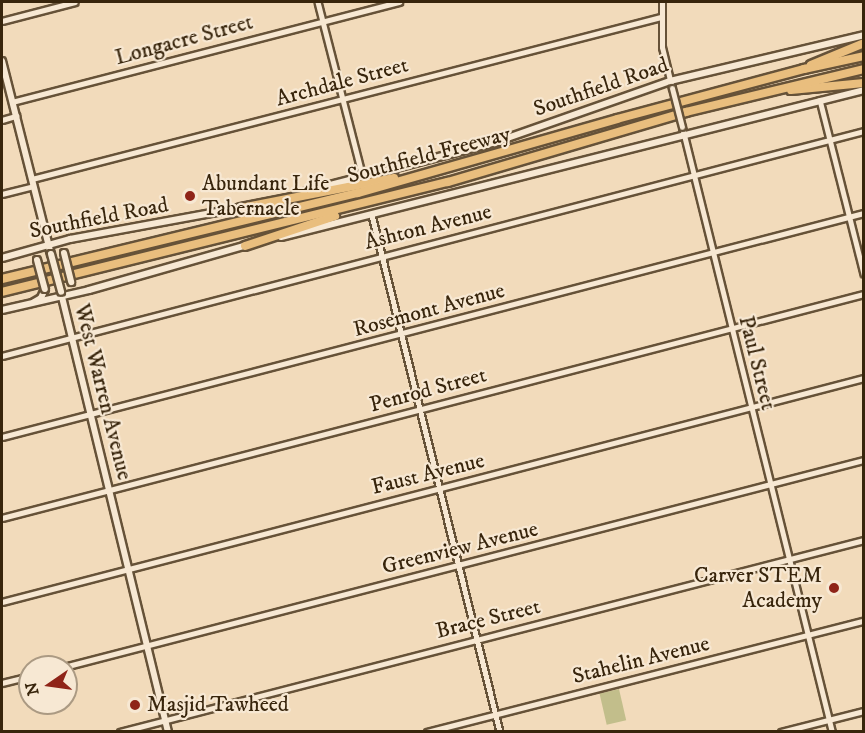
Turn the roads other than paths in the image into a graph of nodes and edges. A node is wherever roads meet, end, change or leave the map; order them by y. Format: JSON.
{"nodes":[{"id":1,"x":75,"y":2,"type":"edge"},
{"id":2,"x":318,"y":2,"type":"edge"},
{"id":3,"x":399,"y":2,"type":"edge"},
{"id":4,"x":662,"y":2,"type":"edge"},
{"id":5,"x":661,"y":17,"type":"junction"},
{"id":6,"x":2,"y":21,"type":"edge"},
{"id":7,"x":323,"y":21,"type":"junction"},
{"id":8,"x":864,"y":35,"type":"edge"},
{"id":9,"x":864,"y":43,"type":"edge"},
{"id":10,"x":864,"y":56,"type":"edge"},
{"id":11,"x":2,"y":61,"type":"edge"},
{"id":12,"x":804,"y":69,"type":"junction"},
{"id":13,"x":864,"y":69,"type":"edge"},
{"id":14,"x":864,"y":83,"type":"edge"},
{"id":15,"x":671,"y":85,"type":"junction"},
{"id":16,"x":779,"y":89,"type":"junction"},
{"id":17,"x":864,"y":90,"type":"edge"},
{"id":18,"x":343,"y":98,"type":"junction"},
{"id":19,"x":820,"y":100,"type":"junction"},
{"id":20,"x":12,"y":102,"type":"junction"},
{"id":21,"x":16,"y":116,"type":"junction"},
{"id":22,"x":2,"y":120,"type":"edge"},
{"id":23,"x":682,"y":131,"type":"junction"},
{"id":24,"x":864,"y":131,"type":"edge"},
{"id":25,"x":830,"y":140,"type":"junction"},
{"id":26,"x":433,"y":172,"type":"junction"},
{"id":27,"x":694,"y":176,"type":"junction"},
{"id":28,"x":363,"y":177,"type":"junction"},
{"id":29,"x":33,"y":183,"type":"junction"},
{"id":30,"x":413,"y":190,"type":"junction"},
{"id":31,"x":2,"y":194,"type":"edge"},
{"id":32,"x":241,"y":208,"type":"junction"},
{"id":33,"x":864,"y":213,"type":"edge"},
{"id":34,"x":372,"y":215,"type":"junction"},
{"id":35,"x":849,"y":217,"type":"junction"},
{"id":36,"x":75,"y":238,"type":"junction"},
{"id":37,"x":48,"y":244,"type":"junction"},
{"id":38,"x":245,"y":246,"type":"junction"},
{"id":39,"x":25,"y":250,"type":"junction"},
{"id":40,"x":712,"y":252,"type":"junction"},
{"id":41,"x":382,"y":256,"type":"junction"},
{"id":42,"x":2,"y":258,"type":"edge"},
{"id":43,"x":864,"y":274,"type":"edge"},
{"id":44,"x":2,"y":279,"type":"edge"},
{"id":45,"x":89,"y":290,"type":"junction"},
{"id":46,"x":2,"y":292,"type":"edge"},
{"id":47,"x":864,"y":294,"type":"edge"},
{"id":48,"x":61,"y":295,"type":"junction"},
{"id":49,"x":28,"y":304,"type":"junction"},
{"id":50,"x":2,"y":310,"type":"edge"},
{"id":51,"x":732,"y":329,"type":"junction"},
{"id":52,"x":402,"y":334,"type":"junction"},
{"id":53,"x":71,"y":337,"type":"junction"},
{"id":54,"x":2,"y":356,"type":"edge"},
{"id":55,"x":864,"y":378,"type":"edge"},
{"id":56,"x":751,"y":407,"type":"junction"},
{"id":57,"x":420,"y":409,"type":"junction"},
{"id":58,"x":90,"y":413,"type":"junction"},
{"id":59,"x":2,"y":437,"type":"edge"},
{"id":60,"x":864,"y":460,"type":"edge"},
{"id":61,"x":771,"y":484,"type":"junction"},
{"id":62,"x":439,"y":488,"type":"junction"},
{"id":63,"x":109,"y":490,"type":"junction"},
{"id":64,"x":2,"y":518,"type":"edge"},
{"id":65,"x":864,"y":540,"type":"edge"},
{"id":66,"x":789,"y":558,"type":"junction"},
{"id":67,"x":459,"y":566,"type":"junction"},
{"id":68,"x":128,"y":568,"type":"junction"},
{"id":69,"x":2,"y":602,"type":"edge"},
{"id":70,"x":864,"y":621,"type":"edge"},
{"id":71,"x":808,"y":635,"type":"junction"},
{"id":72,"x":477,"y":639,"type":"junction"},
{"id":73,"x":146,"y":645,"type":"junction"},
{"id":74,"x":78,"y":663,"type":"edge"},
{"id":75,"x":18,"y":679,"type":"edge"},
{"id":76,"x":2,"y":683,"type":"edge"},
{"id":77,"x":864,"y":711,"type":"edge"},
{"id":78,"x":495,"y":714,"type":"junction"},
{"id":79,"x":829,"y":719,"type":"junction"},
{"id":80,"x":165,"y":720,"type":"junction"},
{"id":81,"x":120,"y":732,"type":"edge"},
{"id":82,"x":168,"y":732,"type":"edge"},
{"id":83,"x":427,"y":732,"type":"edge"},
{"id":84,"x":500,"y":732,"type":"edge"},
{"id":85,"x":782,"y":732,"type":"edge"},
{"id":86,"x":832,"y":732,"type":"edge"}],
"edges":[{"from":1,"to":6,"type":"street"},
{"from":2,"to":7,"type":"street"},
{"from":3,"to":7,"type":"street","name":"Longacre Street"},
{"from":4,"to":5,"type":"street","name":"Paul Street"},
{"from":5,"to":15,"type":"street","name":"Paul Street"},
{"from":5,"to":18,"type":"street","name":"Archdale Street"},
{"from":7,"to":18,"type":"street"},
{"from":7,"to":20,"type":"street","name":"Longacre Street"},
{"from":8,"to":15,"type":"main road","name":"Southfield Road"},
{"from":9,"to":12,"type":"highway"},
{"from":10,"to":12,"type":"highway","name":"Southfield Freeway"},
{"from":11,"to":20,"type":"main road","name":"West Warren Avenue"},
{"from":12,"to":26,"type":"highway","name":"Southfield Freeway"},
{"from":13,"to":16,"type":"highway","name":"Southfield Freeway"},
{"from":14,"to":16,"type":"highway"},
{"from":15,"to":23,"type":"street","name":"Paul Street","bridge":true},
{"from":15,"to":28,"type":"main road","name":"Southfield Road"},
{"from":16,"to":30,"type":"highway","name":"Southfield Freeway"},
{"from":17,"to":19,"type":"main road"},
{"from":18,"to":28,"type":"street"},
{"from":18,"to":29,"type":"street","name":"Archdale Street"},
{"from":19,"to":23,"type":"main road"},
{"from":19,"to":25,"type":"street"},
{"from":20,"to":21,"type":"main road","name":"West Warren Avenue"},
{"from":21,"to":22,"type":"street"},
{"from":21,"to":29,"type":"main road","name":"West Warren Avenue"},
{"from":23,"to":27,"type":"street","name":"Paul Street"},
{"from":23,"to":34,"type":"main road"},
{"from":24,"to":25,"type":"street","name":"Ashton Avenue"},
{"from":25,"to":27,"type":"street","name":"Ashton Avenue"},
{"from":25,"to":35,"type":"street"},
{"from":26,"to":32,"type":"highway"},
{"from":26,"to":44,"type":"highway","name":"Southfield Freeway"},
{"from":27,"to":40,"type":"street","name":"Paul Street"},
{"from":27,"to":41,"type":"street","name":"Ashton Avenue"},
{"from":28,"to":32,"type":"main road","name":"Southfield Road"},
{"from":29,"to":31,"type":"street","name":"Archdale Street"},
{"from":29,"to":37,"type":"main road","name":"West Warren Avenue"},
{"from":30,"to":38,"type":"highway"},
{"from":30,"to":46,"type":"highway","name":"Southfield Freeway"},
{"from":32,"to":36,"type":"main road","name":"Southfield Road"},
{"from":33,"to":35,"type":"street","name":"Rosemont Avenue"},
{"from":34,"to":38,"type":"main road"},
{"from":34,"to":41,"type":"street"},
{"from":35,"to":40,"type":"street","name":"Rosemont Avenue"},
{"from":35,"to":43,"type":"street"},
{"from":36,"to":37,"type":"main road","name":"Southfield Road"},
{"from":36,"to":45,"type":"main road","bridge":true},
{"from":37,"to":39,"type":"main road","name":"Southfield Road"},
{"from":37,"to":48,"type":"main road","name":"West Warren Avenue","bridge":true},
{"from":38,"to":45,"type":"main road"},
{"from":39,"to":42,"type":"main road","name":"Southfield Road"},
{"from":39,"to":49,"type":"main road","bridge":true},
{"from":40,"to":51,"type":"street","name":"Paul Street"},
{"from":40,"to":52,"type":"street","name":"Rosemont Avenue"},
{"from":41,"to":52,"type":"street"},
{"from":41,"to":53,"type":"street","name":"Ashton Avenue"},
{"from":45,"to":48,"type":"main road"},
{"from":47,"to":51,"type":"street","name":"Penrod Street"},
{"from":48,"to":49,"type":"main road"},
{"from":48,"to":53,"type":"main road","name":"West Warren Avenue"},
{"from":49,"to":50,"type":"main road"},
{"from":51,"to":56,"type":"street","name":"Paul Street"},
{"from":51,"to":57,"type":"street","name":"Penrod Street"},
{"from":52,"to":57,"type":"street"},
{"from":52,"to":58,"type":"street","name":"Rosemont Avenue"},
{"from":53,"to":54,"type":"street","name":"Ashton Avenue"},
{"from":53,"to":58,"type":"main road","name":"West Warren Avenue"},
{"from":55,"to":56,"type":"street","name":"Faust Avenue"},
{"from":56,"to":61,"type":"street","name":"Paul Street"},
{"from":56,"to":62,"type":"street","name":"Faust Avenue"},
{"from":57,"to":62,"type":"street"},
{"from":57,"to":63,"type":"street","name":"Penrod Street"},
{"from":58,"to":59,"type":"street","name":"Rosemont Avenue"},
{"from":58,"to":63,"type":"main road","name":"West Warren Avenue"},
{"from":60,"to":61,"type":"street","name":"Greenview Avenue"},
{"from":61,"to":66,"type":"street","name":"Paul Street"},
{"from":61,"to":67,"type":"street","name":"Greenview Avenue"},
{"from":62,"to":67,"type":"street"},
{"from":62,"to":68,"type":"street","name":"Faust Avenue"},
{"from":63,"to":64,"type":"street","name":"Penrod Street"},
{"from":63,"to":68,"type":"main road","name":"West Warren Avenue"},
{"from":65,"to":66,"type":"street","name":"Brace Street"},
{"from":66,"to":71,"type":"street","name":"Paul Street"},
{"from":66,"to":72,"type":"street","name":"Brace Street"},
{"from":67,"to":72,"type":"street"},
{"from":67,"to":73,"type":"street","name":"Greenview Avenue"},
{"from":68,"to":69,"type":"street","name":"Faust Avenue"},
{"from":68,"to":73,"type":"main road","name":"West Warren Avenue"},
{"from":70,"to":71,"type":"street","name":"Stahelin Avenue"},
{"from":71,"to":78,"type":"street","name":"Stahelin Avenue"},
{"from":71,"to":79,"type":"street","name":"Paul Street"},
{"from":72,"to":78,"type":"street"},
{"from":72,"to":80,"type":"street","name":"Brace Street"},
{"from":73,"to":74,"type":"street","name":"Greenview Avenue"},
{"from":73,"to":80,"type":"main road","name":"West Warren Avenue"},
{"from":75,"to":76,"type":"street"},
{"from":77,"to":79,"type":"street"},
{"from":78,"to":83,"type":"street","name":"Stahelin Avenue"},
{"from":78,"to":84,"type":"street"},
{"from":79,"to":85,"type":"street"},
{"from":79,"to":86,"type":"street","name":"Paul Street"},
{"from":80,"to":81,"type":"street","name":"Brace Street"},
{"from":80,"to":82,"type":"main road","name":"West Warren Avenue"}]}
